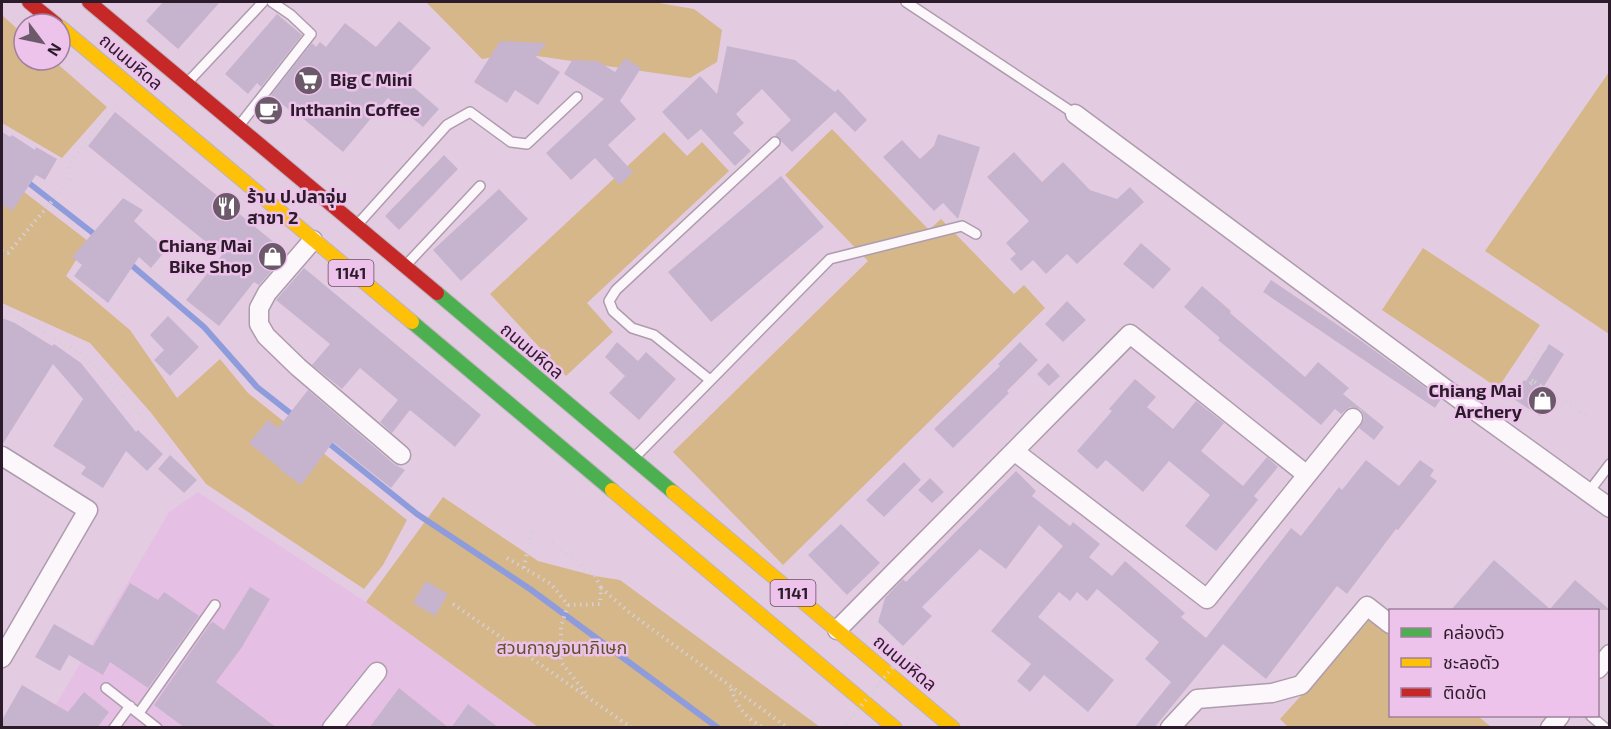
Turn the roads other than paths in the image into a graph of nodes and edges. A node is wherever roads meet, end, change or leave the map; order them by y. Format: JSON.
{"nodes":[{"id":1,"x":29,"y":2,"type":"edge"},
{"id":2,"x":88,"y":2,"type":"edge"},
{"id":3,"x":263,"y":2,"type":"edge"},
{"id":4,"x":272,"y":2,"type":"edge"},
{"id":5,"x":906,"y":2,"type":"edge"},
{"id":6,"x":41,"y":12,"type":"edge"},
{"id":7,"x":72,"y":37,"type":"edge"},
{"id":8,"x":187,"y":83,"type":"junction"},
{"id":9,"x":577,"y":97,"type":"dead end"},
{"id":10,"x":1075,"y":114,"type":"joint"},
{"id":11,"x":239,"y":126,"type":"junction"},
{"id":12,"x":775,"y":142,"type":"dead end"},
{"id":13,"x":480,"y":186,"type":"dead end"},
{"id":14,"x":357,"y":226,"type":"junction"},
{"id":15,"x":976,"y":234,"type":"dead end"},
{"id":16,"x":313,"y":240,"type":"junction"},
{"id":17,"x":405,"y":266,"type":"junction"},
{"id":18,"x":710,"y":381,"type":"junction"},
{"id":19,"x":1353,"y":418,"type":"dead end"},
{"id":20,"x":573,"y":422,"type":"junction"},
{"id":21,"x":554,"y":444,"type":"junction"},
{"id":22,"x":1014,"y":451,"type":"junction"},
{"id":23,"x":401,"y":455,"type":"dead end"},
{"id":24,"x":2,"y":456,"type":"edge"},
{"id":25,"x":634,"y":459,"type":"junction"},
{"id":26,"x":1610,"y":464,"type":"edge"},
{"id":27,"x":1307,"y":475,"type":"junction"},
{"id":28,"x":1588,"y":493,"type":"junction"},
{"id":29,"x":1610,"y":508,"type":"edge"},
{"id":30,"x":214,"y":605,"type":"dead end"},
{"id":31,"x":1389,"y":623,"type":"edge"},
{"id":32,"x":837,"y":630,"type":"junction"},
{"id":33,"x":4,"y":648,"type":"edge"},
{"id":34,"x":1610,"y":654,"type":"edge"},
{"id":35,"x":1599,"y":668,"type":"edge"},
{"id":36,"x":377,"y":672,"type":"dead end"},
{"id":37,"x":106,"y":688,"type":"dead end"},
{"id":38,"x":130,"y":706,"type":"junction"},
{"id":39,"x":139,"y":713,"type":"junction"},
{"id":40,"x":1592,"y":717,"type":"edge"},
{"id":41,"x":114,"y":728,"type":"edge"},
{"id":42,"x":158,"y":728,"type":"edge"},
{"id":43,"x":332,"y":728,"type":"edge"},
{"id":44,"x":895,"y":728,"type":"edge"},
{"id":45,"x":953,"y":728,"type":"edge"},
{"id":46,"x":1170,"y":728,"type":"edge"},
{"id":47,"x":1605,"y":728,"type":"edge"}],
"edges":[{"from":1,"to":6,"type":"main road"},
{"from":2,"to":8,"type":"main road","name":"ถนนมหิดล","number":"1141"},
{"from":3,"to":8,"type":"lane"},
{"from":4,"to":11,"type":"lane"},
{"from":5,"to":10,"type":"lane"},
{"from":7,"to":16,"type":"main road","name":"ถนนมหิดล","number":"1141"},
{"from":8,"to":11,"type":"main road","name":"ถนนมหิดล","number":"1141"},
{"from":9,"to":14,"type":"lane"},
{"from":10,"to":28,"type":"street"},
{"from":11,"to":14,"type":"main road","name":"ถนนมหิดล","number":"1141"},
{"from":12,"to":18,"type":"lane"},
{"from":13,"to":17,"type":"lane"},
{"from":14,"to":17,"type":"main road","name":"ถนนมหิดล","number":"1141"},
{"from":15,"to":18,"type":"lane"},
{"from":16,"to":21,"type":"main road","name":"ถนนมหิดล","number":"1141"},
{"from":16,"to":23,"type":"street"},
{"from":17,"to":20,"type":"main road","name":"ถนนมหิดล","number":"1141"},
{"from":18,"to":25,"type":"lane"},
{"from":19,"to":27,"type":"street"},
{"from":20,"to":21,"type":"main road"},
{"from":20,"to":25,"type":"main road","name":"ถนนมหิดล","number":"1141"},
{"from":21,"to":44,"type":"main road","name":"ถนนมหิดล","number":"1141"},
{"from":22,"to":27,"type":"street"},
{"from":22,"to":27,"type":"street"},
{"from":22,"to":32,"type":"street"},
{"from":24,"to":33,"type":"street"},
{"from":25,"to":32,"type":"main road","name":"ถนนมหิดล","number":"1141"},
{"from":26,"to":28,"type":"lane"},
{"from":28,"to":29,"type":"street"},
{"from":30,"to":39,"type":"lane"},
{"from":31,"to":46,"type":"street"},
{"from":32,"to":45,"type":"main road","name":"ถนนมหิดล","number":"1141"},
{"from":34,"to":35,"type":"street"},
{"from":36,"to":43,"type":"street"},
{"from":37,"to":38,"type":"lane"},
{"from":38,"to":39,"type":"lane"},
{"from":38,"to":41,"type":"lane"},
{"from":39,"to":42,"type":"lane"},
{"from":40,"to":47,"type":"lane"}]}
